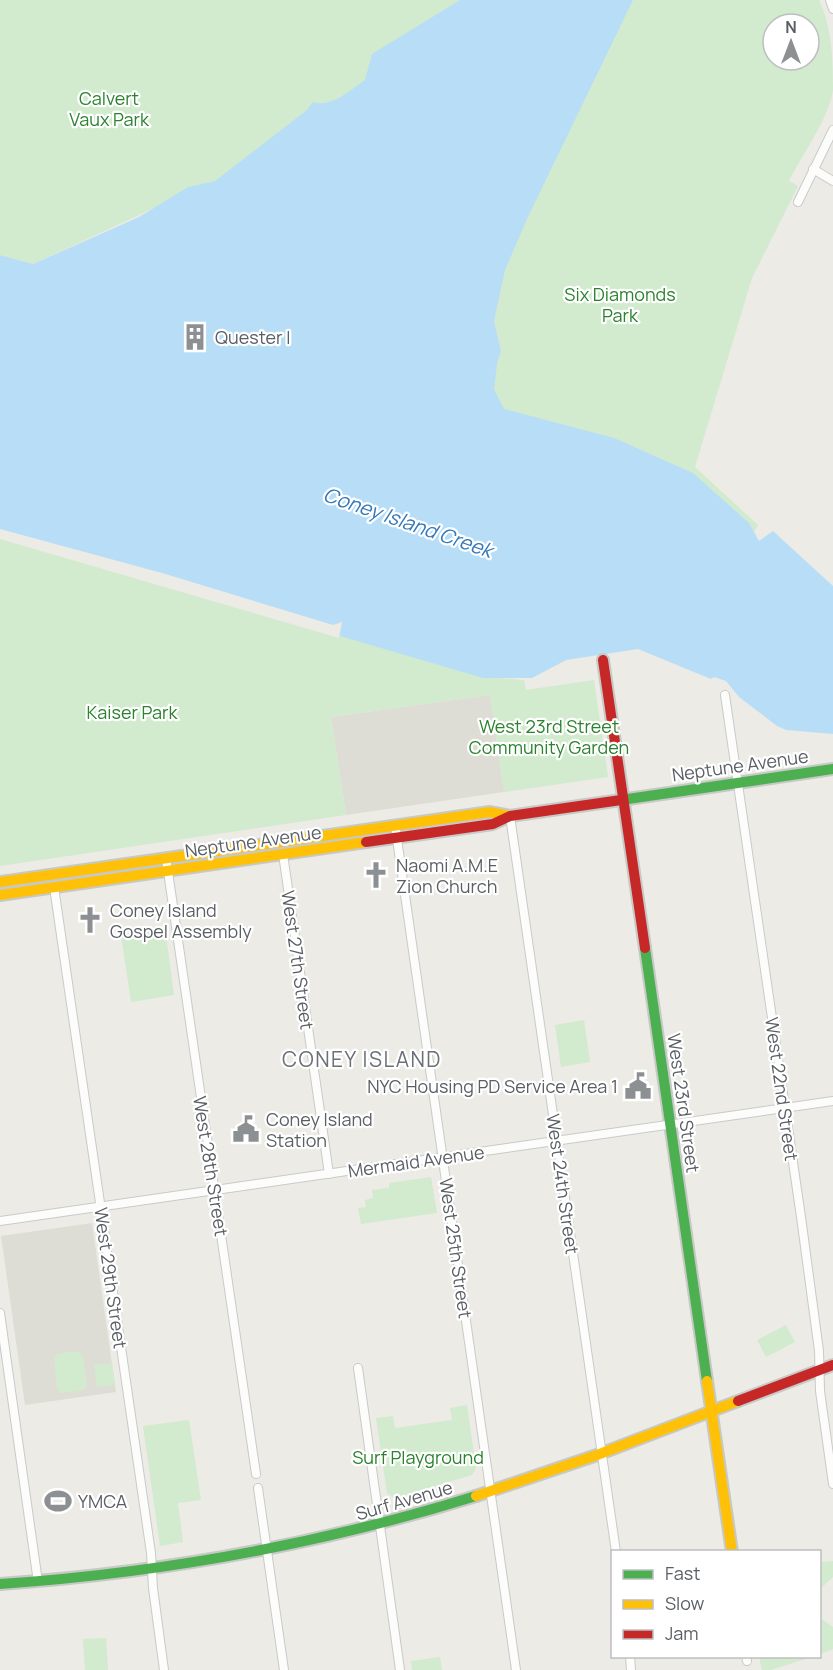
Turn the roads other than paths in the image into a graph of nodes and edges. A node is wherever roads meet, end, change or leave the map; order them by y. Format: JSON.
{"nodes":[{"id":1,"x":833,"y":130,"type":"edge"},
{"id":2,"x":813,"y":169,"type":"junction"},
{"id":3,"x":833,"y":181,"type":"edge"},
{"id":4,"x":798,"y":202,"type":"dead end"},
{"id":5,"x":603,"y":660,"type":"dead end"},
{"id":6,"x":725,"y":695,"type":"dead end"},
{"id":7,"x":833,"y":769,"type":"edge"},
{"id":8,"x":737,"y":782,"type":"junction"},
{"id":9,"x":623,"y":799,"type":"junction"},
{"id":10,"x":510,"y":816,"type":"junction"},
{"id":11,"x":395,"y":825,"type":"junction"},
{"id":12,"x":397,"y":837,"type":"junction"},
{"id":13,"x":283,"y":854,"type":"junction"},
{"id":14,"x":166,"y":858,"type":"junction"},
{"id":15,"x":168,"y":870,"type":"junction"},
{"id":16,"x":0,"y":882,"type":"edge"},
{"id":17,"x":54,"y":887,"type":"junction"},
{"id":18,"x":0,"y":895,"type":"edge"},
{"id":19,"x":833,"y":1101,"type":"edge"},
{"id":20,"x":785,"y":1108,"type":"junction"},
{"id":21,"x":670,"y":1124,"type":"junction"},
{"id":22,"x":556,"y":1141,"type":"junction"},
{"id":23,"x":443,"y":1157,"type":"junction"},
{"id":24,"x":329,"y":1174,"type":"junction"},
{"id":25,"x":215,"y":1190,"type":"junction"},
{"id":26,"x":101,"y":1206,"type":"junction"},
{"id":27,"x":0,"y":1221,"type":"edge"},
{"id":28,"x":0,"y":1313,"type":"edge"},
{"id":29,"x":833,"y":1365,"type":"edge"},
{"id":30,"x":358,"y":1368,"type":"dead end"},
{"id":31,"x":819,"y":1370,"type":"junction"},
{"id":32,"x":712,"y":1411,"type":"junction"},
{"id":33,"x":602,"y":1452,"type":"junction"},
{"id":34,"x":256,"y":1474,"type":"dead end"},
{"id":35,"x":833,"y":1485,"type":"edge"},
{"id":36,"x":258,"y":1488,"type":"dead end"},
{"id":37,"x":492,"y":1492,"type":"junction"},
{"id":38,"x":379,"y":1525,"type":"junction"},
{"id":39,"x":616,"y":1550,"type":"edge"},
{"id":40,"x":732,"y":1550,"type":"edge"},
{"id":41,"x":267,"y":1551,"type":"junction"},
{"id":42,"x":152,"y":1570,"type":"junction"},
{"id":43,"x":38,"y":1582,"type":"junction"},
{"id":44,"x":0,"y":1584,"type":"edge"},
{"id":45,"x":164,"y":1670,"type":"edge"},
{"id":46,"x":284,"y":1670,"type":"edge"},
{"id":47,"x":400,"y":1670,"type":"edge"},
{"id":48,"x":516,"y":1670,"type":"edge"}],
"edges":[{"from":1,"to":2,"type":"street"},
{"from":2,"to":3,"type":"street"},
{"from":2,"to":4,"type":"street"},
{"from":5,"to":9,"type":"main road","name":"West 23rd Street"},
{"from":6,"to":8,"type":"street","name":"West 22nd Street"},
{"from":7,"to":8,"type":"main road","name":"Neptune Avenue"},
{"from":8,"to":9,"type":"main road","name":"Neptune Avenue"},
{"from":8,"to":20,"type":"street","name":"West 22nd Street"},
{"from":9,"to":10,"type":"main road","name":"Neptune Avenue"},
{"from":9,"to":21,"type":"main road","name":"West 23rd Street"},
{"from":10,"to":11,"type":"main road","name":"Neptune Avenue"},
{"from":10,"to":12,"type":"main road","name":"Neptune Avenue"},
{"from":10,"to":22,"type":"street","name":"West 24th Street"},
{"from":11,"to":12,"type":"street","name":"West 25th Street"},
{"from":11,"to":14,"type":"main road","name":"Neptune Avenue"},
{"from":12,"to":13,"type":"main road","name":"Neptune Avenue"},
{"from":12,"to":23,"type":"street","name":"West 25th Street"},
{"from":13,"to":15,"type":"main road","name":"Neptune Avenue"},
{"from":13,"to":24,"type":"street","name":"West 27th Street"},
{"from":14,"to":15,"type":"street","name":"West 28th Street"},
{"from":14,"to":16,"type":"main road","name":"Neptune Avenue"},
{"from":15,"to":17,"type":"main road","name":"Neptune Avenue"},
{"from":15,"to":25,"type":"street","name":"West 28th Street"},
{"from":17,"to":18,"type":"main road","name":"Neptune Avenue"},
{"from":17,"to":26,"type":"street","name":"West 29th Street"},
{"from":19,"to":20,"type":"street","name":"Mermaid Avenue"},
{"from":20,"to":21,"type":"street","name":"Mermaid Avenue"},
{"from":20,"to":31,"type":"street","name":"West 22nd Street"},
{"from":21,"to":22,"type":"street","name":"Mermaid Avenue"},
{"from":21,"to":32,"type":"main road","name":"West 23rd Street"},
{"from":22,"to":23,"type":"street","name":"Mermaid Avenue"},
{"from":22,"to":33,"type":"street","name":"West 24th Street"},
{"from":23,"to":24,"type":"street","name":"Mermaid Avenue"},
{"from":23,"to":37,"type":"street","name":"West 25th Street"},
{"from":24,"to":25,"type":"street","name":"Mermaid Avenue"},
{"from":25,"to":26,"type":"street","name":"Mermaid Avenue"},
{"from":25,"to":34,"type":"street","name":"West 28th Street"},
{"from":26,"to":27,"type":"street","name":"Mermaid Avenue"},
{"from":26,"to":42,"type":"street","name":"West 29th Street"},
{"from":28,"to":43,"type":"street"},
{"from":29,"to":31,"type":"main road","name":"Surf Avenue"},
{"from":30,"to":38,"type":"street"},
{"from":31,"to":32,"type":"main road","name":"Surf Avenue"},
{"from":31,"to":35,"type":"street","name":"West 22nd Street"},
{"from":32,"to":33,"type":"main road","name":"Surf Avenue"},
{"from":32,"to":40,"type":"main road","name":"West 23rd Street"},
{"from":33,"to":37,"type":"main road","name":"Surf Avenue"},
{"from":33,"to":39,"type":"street","name":"West 24th Street"},
{"from":36,"to":41,"type":"street"},
{"from":37,"to":38,"type":"main road","name":"Surf Avenue"},
{"from":37,"to":48,"type":"street","name":"West 25th Street"},
{"from":38,"to":41,"type":"main road","name":"Surf Avenue"},
{"from":38,"to":47,"type":"street"},
{"from":41,"to":42,"type":"main road","name":"Surf Avenue"},
{"from":41,"to":46,"type":"street"},
{"from":42,"to":43,"type":"main road","name":"Surf Avenue"},
{"from":42,"to":45,"type":"street","name":"West 29th Street"},
{"from":43,"to":44,"type":"main road","name":"Surf Avenue"}]}
